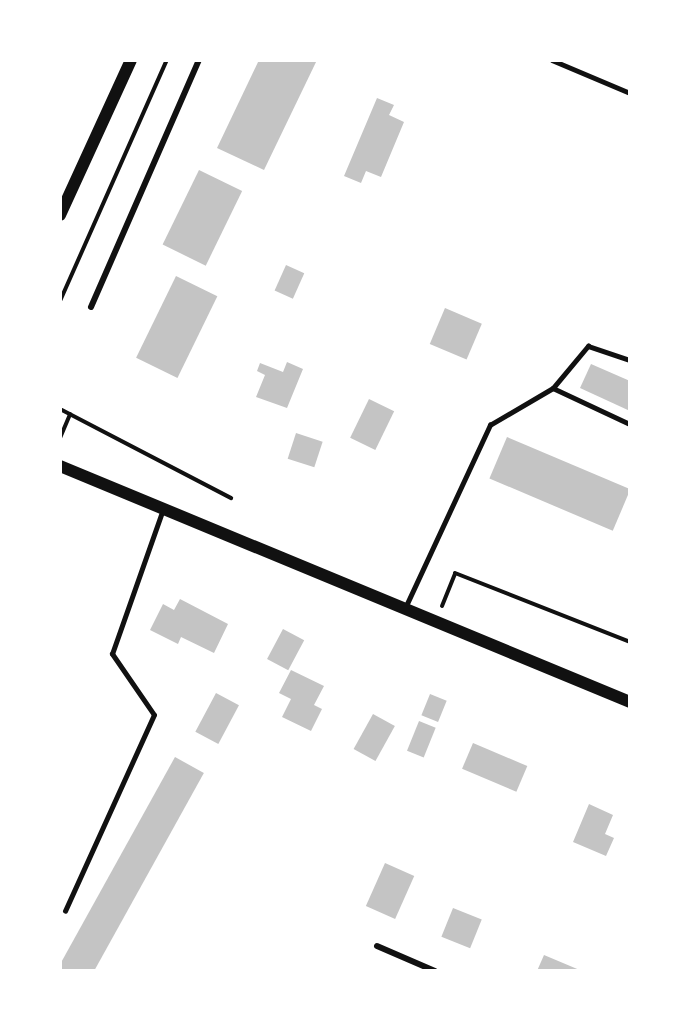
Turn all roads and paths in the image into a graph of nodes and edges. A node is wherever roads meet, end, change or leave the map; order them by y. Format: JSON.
{"nodes":[{"id":1,"x":131,"y":60,"type":"edge"},
{"id":2,"x":167,"y":60,"type":"edge"},
{"id":3,"x":199,"y":60,"type":"edge"},
{"id":4,"x":552,"y":60,"type":"edge"},
{"id":5,"x":630,"y":93,"type":"edge"},
{"id":6,"x":60,"y":216,"type":"edge"},
{"id":7,"x":60,"y":301,"type":"edge"},
{"id":8,"x":91,"y":307,"type":"dead end"},
{"id":9,"x":630,"y":360,"type":"edge"},
{"id":10,"x":553,"y":388,"type":"junction"},
{"id":11,"x":60,"y":409,"type":"edge"},
{"id":12,"x":70,"y":414,"type":"junction"},
{"id":13,"x":630,"y":424,"type":"edge"},
{"id":14,"x":60,"y":438,"type":"edge"},
{"id":15,"x":60,"y":466,"type":"edge"},
{"id":16,"x":231,"y":498,"type":"dead end"},
{"id":17,"x":163,"y":509,"type":"junction"},
{"id":18,"x":405,"y":608,"type":"junction"},
{"id":19,"x":436,"y":623,"type":"junction"},
{"id":20,"x":630,"y":642,"type":"edge"},
{"id":21,"x":630,"y":702,"type":"edge"},
{"id":22,"x":65,"y":911,"type":"dead end"},
{"id":23,"x":377,"y":946,"type":"dead end"},
{"id":24,"x":435,"y":971,"type":"edge"}],
"edges":[{"from":1,"to":6,"type":"main road"},
{"from":2,"to":7,"type":"path"},
{"from":3,"to":8,"type":"street"},
{"from":4,"to":5,"type":"lane"},
{"from":9,"to":10,"type":"lane"},
{"from":10,"to":13,"type":"lane"},
{"from":10,"to":18,"type":"lane"},
{"from":11,"to":12,"type":"path"},
{"from":12,"to":14,"type":"path"},
{"from":12,"to":16,"type":"path"},
{"from":15,"to":17,"type":"main road"},
{"from":17,"to":18,"type":"main road"},
{"from":17,"to":22,"type":"lane"},
{"from":18,"to":19,"type":"main road"},
{"from":19,"to":20,"type":"path"},
{"from":19,"to":21,"type":"main road"},
{"from":23,"to":24,"type":"street"}]}
